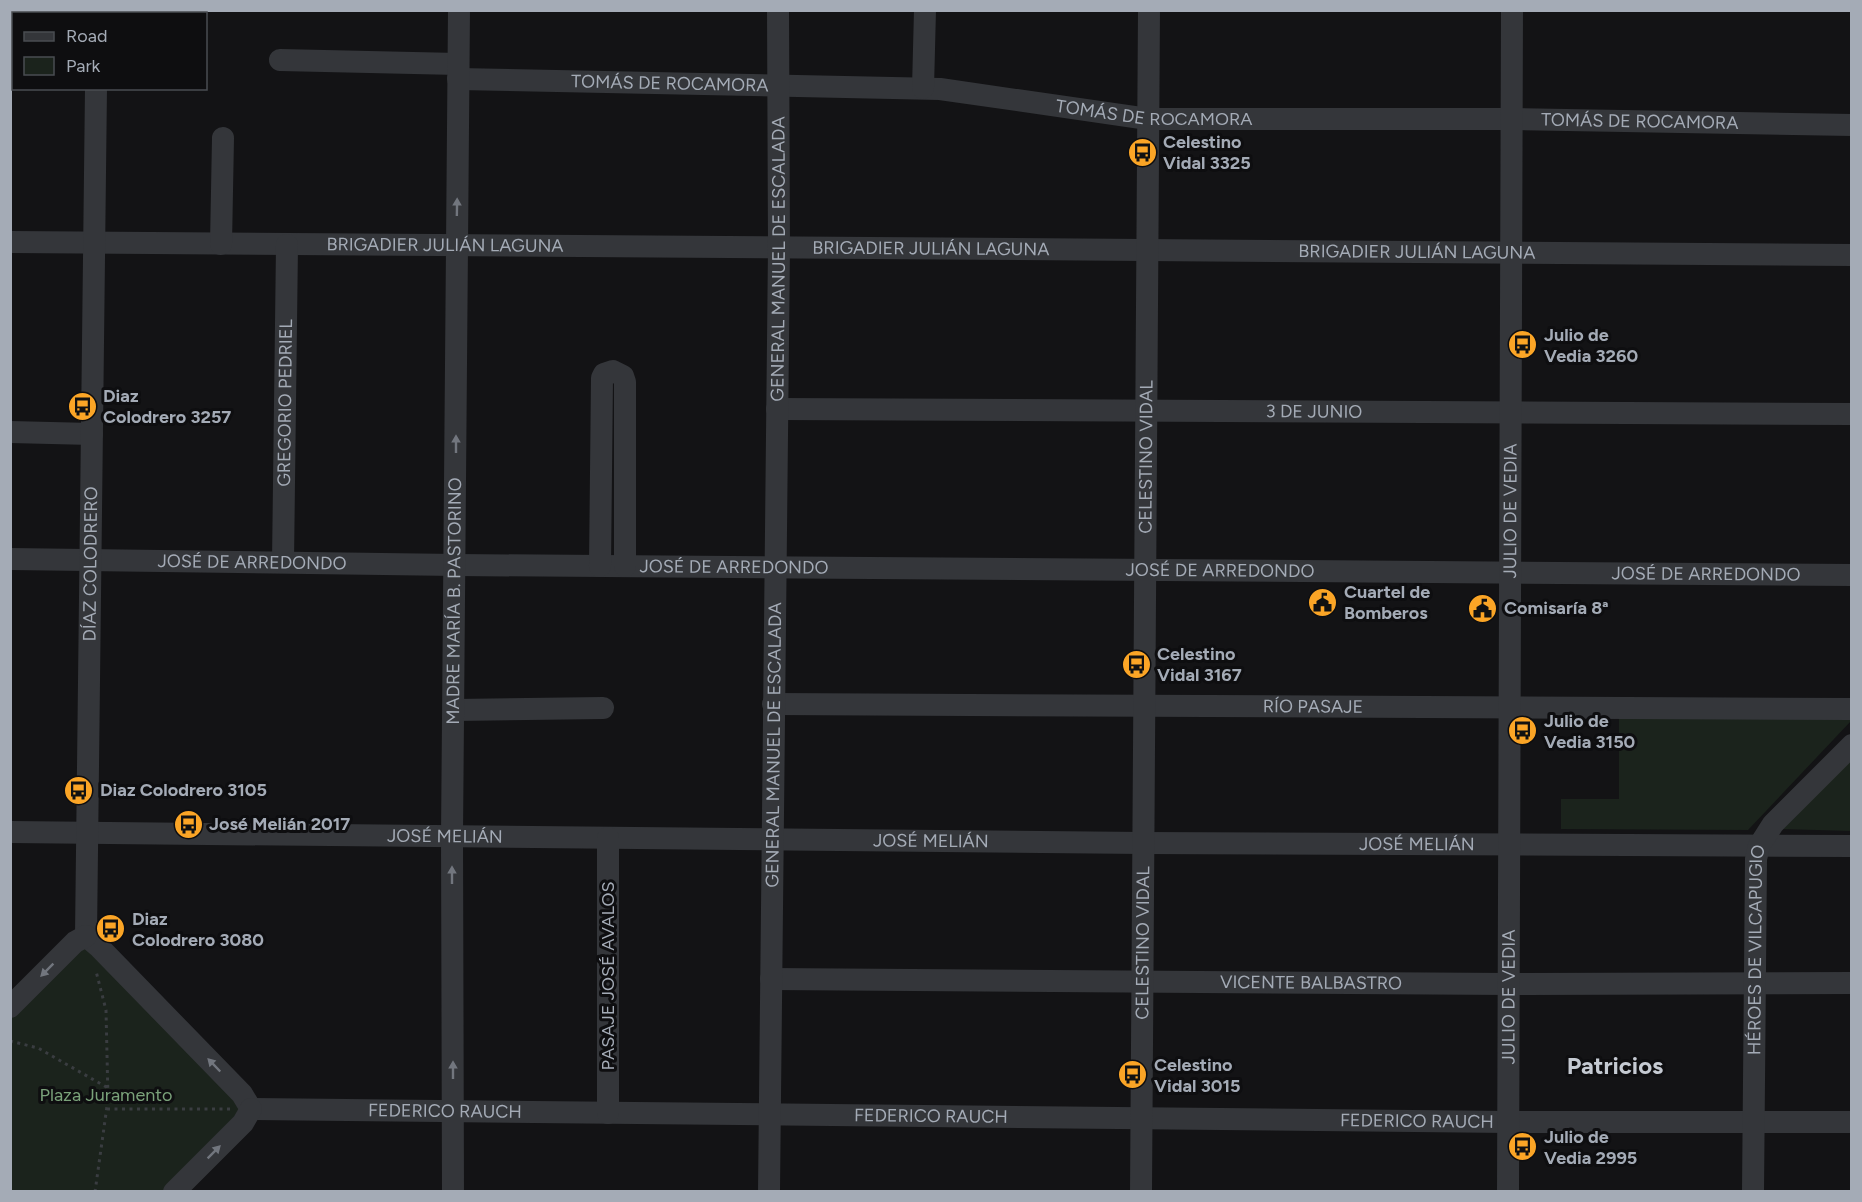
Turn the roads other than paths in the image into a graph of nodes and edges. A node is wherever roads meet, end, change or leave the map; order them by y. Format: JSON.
{"nodes":[{"id":1,"x":459,"y":10,"type":"edge"},
{"id":2,"x":778,"y":10,"type":"edge"},
{"id":3,"x":925,"y":10,"type":"edge"},
{"id":4,"x":1149,"y":10,"type":"edge"},
{"id":5,"x":1512,"y":10,"type":"edge"},
{"id":6,"x":280,"y":60,"type":"dead end"},
{"id":7,"x":458,"y":72,"type":"junction"},
{"id":8,"x":778,"y":87,"type":"junction"},
{"id":9,"x":923,"y":88,"type":"junction"},
{"id":10,"x":96,"y":90,"type":"edge"},
{"id":11,"x":1148,"y":119,"type":"junction"},
{"id":12,"x":1513,"y":119,"type":"junction"},
{"id":13,"x":1851,"y":125,"type":"edge"},
{"id":14,"x":222,"y":138,"type":"dead end"},
{"id":15,"x":10,"y":242,"type":"edge"},
{"id":16,"x":94,"y":243,"type":"junction"},
{"id":17,"x":221,"y":244,"type":"junction"},
{"id":18,"x":286,"y":245,"type":"junction"},
{"id":19,"x":456,"y":245,"type":"junction"},
{"id":20,"x":778,"y":247,"type":"junction"},
{"id":21,"x":1149,"y":250,"type":"junction"},
{"id":22,"x":1512,"y":252,"type":"junction"},
{"id":23,"x":1851,"y":255,"type":"edge"},
{"id":24,"x":777,"y":410,"type":"junction"},
{"id":25,"x":1148,"y":411,"type":"junction"},
{"id":26,"x":1512,"y":413,"type":"junction"},
{"id":27,"x":1851,"y":414,"type":"edge"},
{"id":28,"x":10,"y":432,"type":"edge"},
{"id":29,"x":92,"y":434,"type":"junction"},
{"id":30,"x":10,"y":559,"type":"edge"},
{"id":31,"x":91,"y":560,"type":"junction"},
{"id":32,"x":283,"y":562,"type":"junction"},
{"id":33,"x":456,"y":565,"type":"junction"},
{"id":34,"x":600,"y":566,"type":"junction"},
{"id":35,"x":625,"y":566,"type":"junction"},
{"id":36,"x":775,"y":566,"type":"junction"},
{"id":37,"x":1146,"y":570,"type":"junction"},
{"id":38,"x":1510,"y":573,"type":"junction"},
{"id":39,"x":1851,"y":575,"type":"edge"},
{"id":40,"x":773,"y":704,"type":"junction"},
{"id":41,"x":1145,"y":706,"type":"junction"},
{"id":42,"x":603,"y":708,"type":"dead end"},
{"id":43,"x":1510,"y":709,"type":"junction"},
{"id":44,"x":1851,"y":709,"type":"edge"},
{"id":45,"x":454,"y":710,"type":"junction"},
{"id":46,"x":1851,"y":745,"type":"edge"},
{"id":47,"x":10,"y":832,"type":"edge"},
{"id":48,"x":87,"y":832,"type":"junction"},
{"id":49,"x":452,"y":836,"type":"junction"},
{"id":50,"x":608,"y":838,"type":"junction"},
{"id":51,"x":773,"y":840,"type":"junction"},
{"id":52,"x":1143,"y":843,"type":"junction"},
{"id":53,"x":1510,"y":846,"type":"junction"},
{"id":54,"x":1759,"y":846,"type":"junction"},
{"id":55,"x":1851,"y":846,"type":"edge"},
{"id":56,"x":86,"y":936,"type":"junction"},
{"id":57,"x":771,"y":979,"type":"junction"},
{"id":58,"x":1143,"y":982,"type":"junction"},
{"id":59,"x":1755,"y":982,"type":"junction"},
{"id":60,"x":1851,"y":983,"type":"edge"},
{"id":61,"x":1509,"y":984,"type":"junction"},
{"id":62,"x":10,"y":1007,"type":"edge"},
{"id":63,"x":251,"y":1109,"type":"junction"},
{"id":64,"x":453,"y":1112,"type":"junction"},
{"id":65,"x":608,"y":1113,"type":"junction"},
{"id":66,"x":770,"y":1114,"type":"junction"},
{"id":67,"x":1141,"y":1119,"type":"junction"},
{"id":68,"x":1754,"y":1121,"type":"junction"},
{"id":69,"x":1509,"y":1122,"type":"junction"},
{"id":70,"x":1851,"y":1122,"type":"edge"},
{"id":71,"x":174,"y":1191,"type":"edge"},
{"id":72,"x":453,"y":1191,"type":"edge"},
{"id":73,"x":769,"y":1191,"type":"edge"},
{"id":74,"x":1141,"y":1191,"type":"edge"},
{"id":75,"x":1508,"y":1191,"type":"edge"},
{"id":76,"x":1753,"y":1191,"type":"edge"}],
"edges":[{"from":1,"to":7,"type":"street","name":"MADRE MARÍA B. PASTORINO"},
{"from":2,"to":8,"type":"street","name":"GENERAL MANUEL DE ESCALADA"},
{"from":3,"to":9,"type":"street"},
{"from":4,"to":11,"type":"street","name":"CELESTINO VIDAL"},
{"from":5,"to":12,"type":"street","name":"JULIO DE VEDIA"},
{"from":6,"to":7,"type":"street","name":"TOMÁS DE ROCAMORA"},
{"from":7,"to":8,"type":"street","name":"TOMÁS DE ROCAMORA"},
{"from":19,"to":7,"type":"street","name":"MADRE MARÍA B. PASTORINO","one_way":true},
{"from":8,"to":9,"type":"street","name":"TOMÁS DE ROCAMORA"},
{"from":8,"to":20,"type":"street","name":"GENERAL MANUEL DE ESCALADA"},
{"from":9,"to":11,"type":"street","name":"TOMÁS DE ROCAMORA"},
{"from":10,"to":16,"type":"street","name":"DÍAZ COLODRERO"},
{"from":11,"to":12,"type":"street","name":"TOMÁS DE ROCAMORA"},
{"from":11,"to":21,"type":"street","name":"CELESTINO VIDAL"},
{"from":12,"to":13,"type":"street","name":"TOMÁS DE ROCAMORA"},
{"from":12,"to":22,"type":"street","name":"JULIO DE VEDIA"},
{"from":14,"to":17,"type":"street"},
{"from":15,"to":16,"type":"street","name":"BRIGADIER JULIÁN LAGUNA"},
{"from":16,"to":17,"type":"street","name":"BRIGADIER JULIÁN LAGUNA"},
{"from":16,"to":29,"type":"street","name":"DÍAZ COLODRERO"},
{"from":17,"to":18,"type":"street","name":"BRIGADIER JULIÁN LAGUNA"},
{"from":18,"to":19,"type":"street","name":"BRIGADIER JULIÁN LAGUNA"},
{"from":18,"to":32,"type":"street","name":"GREGORIO PEDRIEL"},
{"from":19,"to":20,"type":"street","name":"BRIGADIER JULIÁN LAGUNA"},
{"from":33,"to":19,"type":"street","name":"MADRE MARÍA B. PASTORINO","one_way":true},
{"from":20,"to":21,"type":"street","name":"BRIGADIER JULIÁN LAGUNA"},
{"from":20,"to":24,"type":"street","name":"GENERAL MANUEL DE ESCALADA"},
{"from":21,"to":22,"type":"street","name":"BRIGADIER JULIÁN LAGUNA"},
{"from":21,"to":25,"type":"street","name":"CELESTINO VIDAL"},
{"from":22,"to":23,"type":"street","name":"BRIGADIER JULIÁN LAGUNA"},
{"from":22,"to":26,"type":"street","name":"JULIO DE VEDIA"},
{"from":24,"to":25,"type":"street","name":"3 DE JUNIO"},
{"from":24,"to":36,"type":"street","name":"GENERAL MANUEL DE ESCALADA"},
{"from":25,"to":26,"type":"street","name":"3 DE JUNIO"},
{"from":25,"to":37,"type":"street","name":"CELESTINO VIDAL"},
{"from":26,"to":27,"type":"street","name":"3 DE JUNIO"},
{"from":26,"to":38,"type":"street","name":"JULIO DE VEDIA"},
{"from":28,"to":29,"type":"street"},
{"from":29,"to":31,"type":"street","name":"DÍAZ COLODRERO"},
{"from":30,"to":31,"type":"street","name":"JOSÉ DE ARREDONDO"},
{"from":31,"to":32,"type":"street","name":"JOSÉ DE ARREDONDO"},
{"from":31,"to":48,"type":"street","name":"DÍAZ COLODRERO"},
{"from":32,"to":33,"type":"street","name":"JOSÉ DE ARREDONDO"},
{"from":33,"to":34,"type":"street","name":"JOSÉ DE ARREDONDO"},
{"from":33,"to":45,"type":"street","name":"MADRE MARÍA B. PASTORINO"},
{"from":34,"to":35,"type":"street","name":"JOSÉ DE ARREDONDO"},
{"from":34,"to":35,"type":"street","name":"JOSÉ DE ARREDONDO"},
{"from":35,"to":36,"type":"street","name":"JOSÉ DE ARREDONDO"},
{"from":36,"to":37,"type":"street","name":"JOSÉ DE ARREDONDO"},
{"from":36,"to":40,"type":"street","name":"GENERAL MANUEL DE ESCALADA"},
{"from":37,"to":38,"type":"street","name":"JOSÉ DE ARREDONDO"},
{"from":37,"to":41,"type":"street","name":"CELESTINO VIDAL"},
{"from":38,"to":39,"type":"street","name":"JOSÉ DE ARREDONDO"},
{"from":38,"to":43,"type":"street","name":"JULIO DE VEDIA"},
{"from":40,"to":41,"type":"street","name":"RÍO PASAJE"},
{"from":40,"to":51,"type":"street","name":"GENERAL MANUEL DE ESCALADA"},
{"from":41,"to":43,"type":"street","name":"RÍO PASAJE"},
{"from":41,"to":52,"type":"street","name":"CELESTINO VIDAL"},
{"from":42,"to":45,"type":"street"},
{"from":43,"to":44,"type":"street","name":"RÍO PASAJE"},
{"from":43,"to":53,"type":"street","name":"JULIO DE VEDIA"},
{"from":45,"to":49,"type":"street","name":"MADRE MARÍA B. PASTORINO"},
{"from":46,"to":54,"type":"street","name":"HÉROES DE VILCAPUGIO"},
{"from":47,"to":48,"type":"street","name":"JOSÉ MELIÁN"},
{"from":48,"to":49,"type":"street","name":"JOSÉ MELIÁN"},
{"from":48,"to":56,"type":"street","name":"DÍAZ COLODRERO"},
{"from":49,"to":50,"type":"street","name":"JOSÉ MELIÁN"},
{"from":64,"to":49,"type":"street","name":"MADRE MARÍA B. PASTORINO","one_way":true},
{"from":50,"to":51,"type":"street","name":"JOSÉ MELIÁN"},
{"from":50,"to":65,"type":"street","name":"PASAJE JOSÉ AVALOS"},
{"from":51,"to":52,"type":"street","name":"JOSÉ MELIÁN"},
{"from":51,"to":57,"type":"street","name":"GENERAL MANUEL DE ESCALADA"},
{"from":52,"to":53,"type":"street","name":"JOSÉ MELIÁN"},
{"from":52,"to":58,"type":"street","name":"CELESTINO VIDAL"},
{"from":53,"to":54,"type":"street","name":"JOSÉ MELIÁN"},
{"from":53,"to":61,"type":"street","name":"JULIO DE VEDIA"},
{"from":54,"to":55,"type":"street","name":"JOSÉ MELIÁN"},
{"from":54,"to":59,"type":"street","name":"HÉROES DE VILCAPUGIO"},
{"from":56,"to":62,"type":"street","one_way":true},
{"from":63,"to":56,"type":"street","one_way":true},
{"from":57,"to":58,"type":"street","name":"VICENTE BALBASTRO"},
{"from":57,"to":66,"type":"street","name":"GENERAL MANUEL DE ESCALADA"},
{"from":58,"to":61,"type":"street","name":"VICENTE BALBASTRO"},
{"from":58,"to":67,"type":"street","name":"CELESTINO VIDAL"},
{"from":59,"to":60,"type":"street","name":"VICENTE BALBASTRO"},
{"from":59,"to":61,"type":"street","name":"VICENTE BALBASTRO"},
{"from":59,"to":68,"type":"street","name":"HÉROES DE VILCAPUGIO"},
{"from":61,"to":69,"type":"street","name":"JULIO DE VEDIA"},
{"from":63,"to":64,"type":"street","name":"FEDERICO RAUCH"},
{"from":71,"to":63,"type":"street","one_way":true},
{"from":64,"to":65,"type":"street","name":"FEDERICO RAUCH"},
{"from":64,"to":72,"type":"street","name":"MADRE MARÍA B. PASTORINO"},
{"from":65,"to":66,"type":"street","name":"FEDERICO RAUCH"},
{"from":66,"to":67,"type":"street","name":"FEDERICO RAUCH"},
{"from":66,"to":73,"type":"street","name":"GENERAL MANUEL DE ESCALADA"},
{"from":67,"to":69,"type":"street","name":"FEDERICO RAUCH"},
{"from":67,"to":74,"type":"street","name":"CELESTINO VIDAL"},
{"from":68,"to":69,"type":"street","name":"FEDERICO RAUCH"},
{"from":68,"to":70,"type":"street","name":"FEDERICO RAUCH"},
{"from":68,"to":76,"type":"street","name":"HÉROES DE VILCAPUGIO"},
{"from":69,"to":75,"type":"street","name":"JULIO DE VEDIA"}]}
